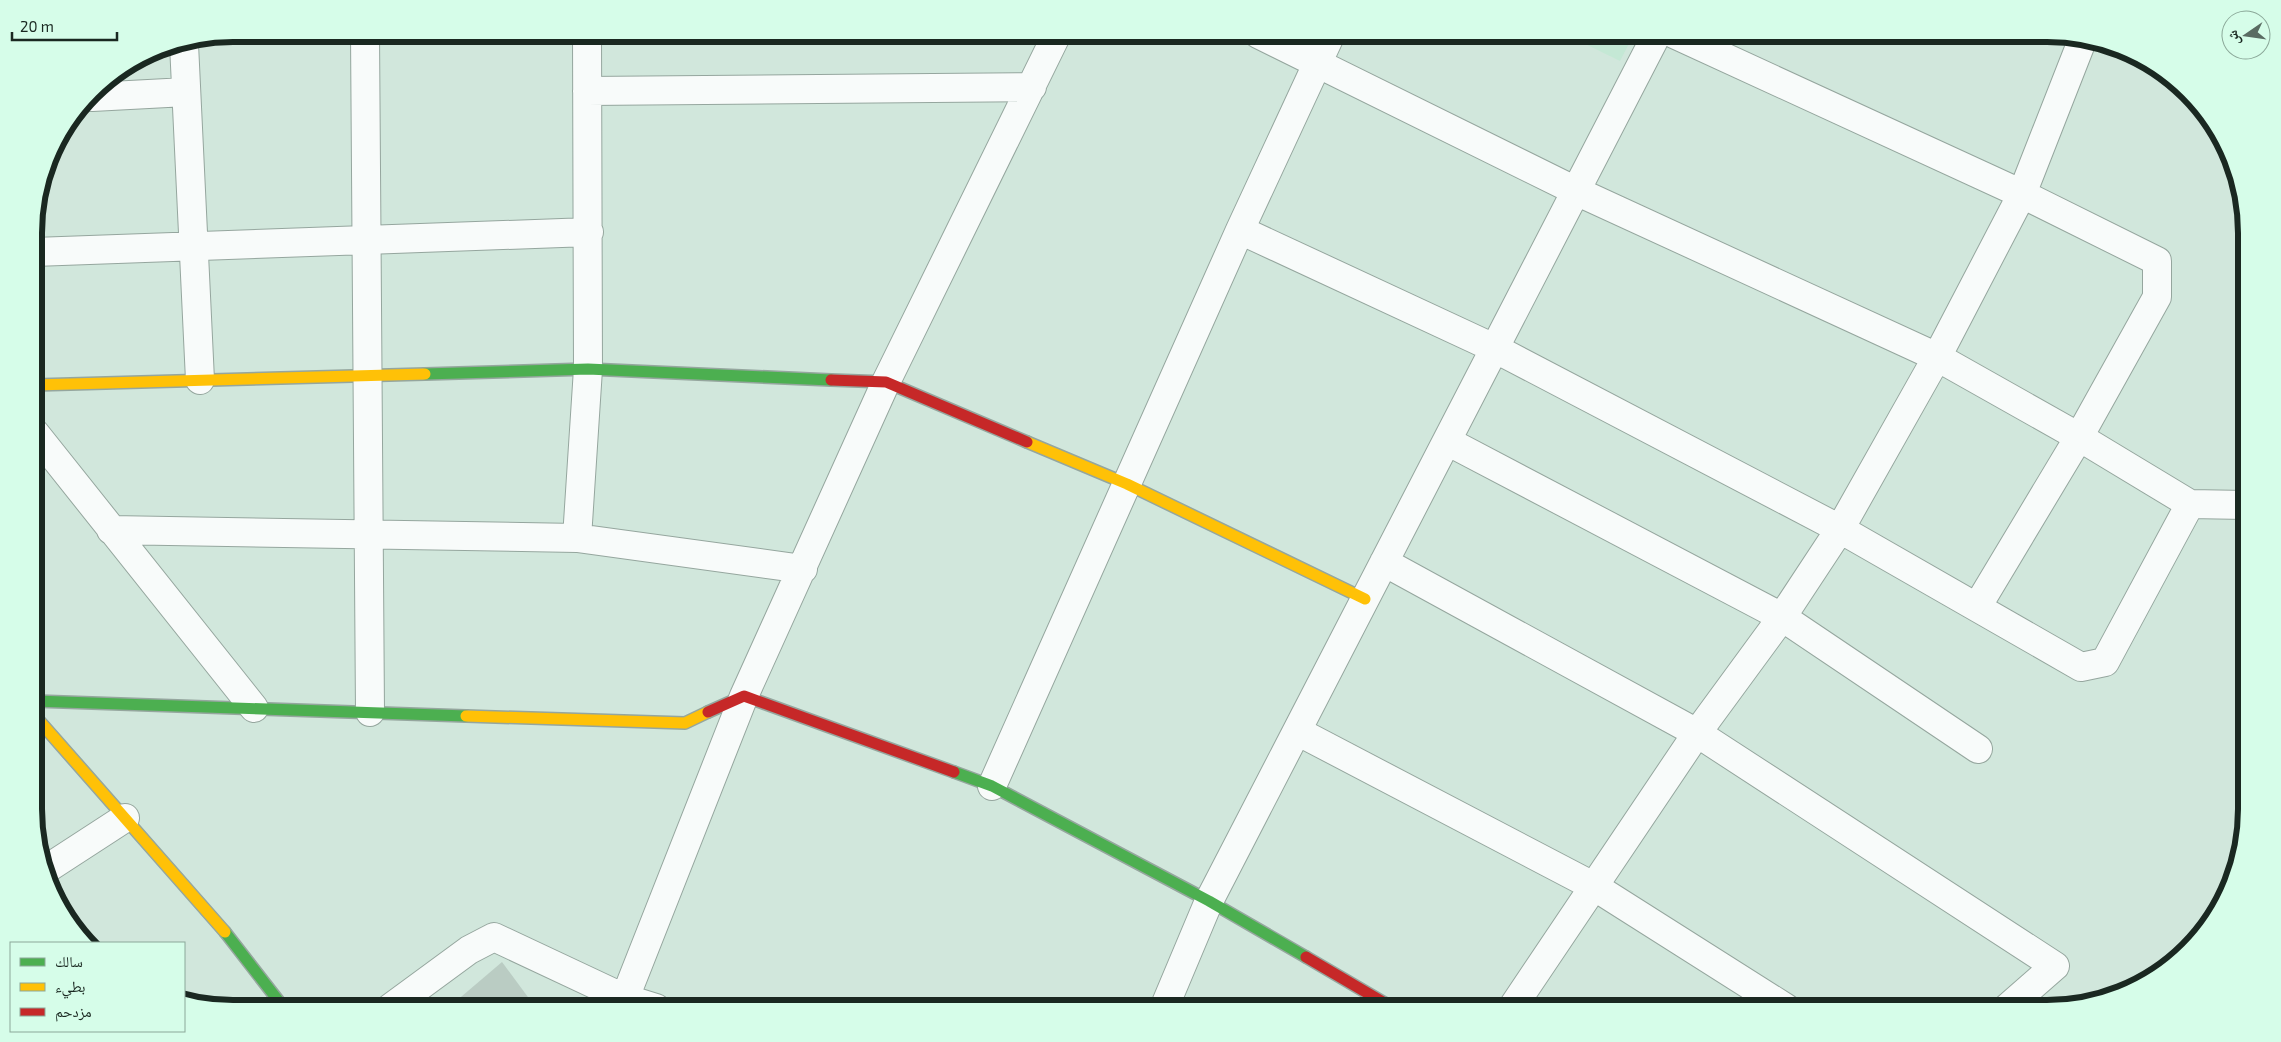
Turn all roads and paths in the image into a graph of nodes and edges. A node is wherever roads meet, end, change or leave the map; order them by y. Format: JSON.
{"nodes":[{"id":1,"x":366,"y":42,"type":"edge"},
{"id":2,"x":587,"y":42,"type":"edge"},
{"id":3,"x":1053,"y":42,"type":"edge"},
{"id":4,"x":1275,"y":42,"type":"edge"},
{"id":5,"x":1327,"y":42,"type":"edge"},
{"id":6,"x":1653,"y":42,"type":"edge"},
{"id":7,"x":1691,"y":42,"type":"edge"},
{"id":8,"x":2080,"y":45,"type":"edge"},
{"id":9,"x":184,"y":49,"type":"edge"},
{"id":10,"x":1317,"y":62,"type":"junction"},
{"id":11,"x":1032,"y":87,"type":"junction"},
{"id":12,"x":587,"y":91,"type":"junction"},
{"id":13,"x":186,"y":92,"type":"junction"},
{"id":14,"x":102,"y":96,"type":"edge"},
{"id":15,"x":1576,"y":191,"type":"junction"},
{"id":16,"x":2022,"y":194,"type":"junction"},
{"id":17,"x":1240,"y":230,"type":"junction"},
{"id":18,"x":589,"y":232,"type":"junction"},
{"id":19,"x":367,"y":240,"type":"junction"},
{"id":20,"x":193,"y":246,"type":"junction"},
{"id":21,"x":42,"y":252,"type":"edge"},
{"id":22,"x":1494,"y":348,"type":"junction"},
{"id":23,"x":1937,"y":357,"type":"junction"},
{"id":24,"x":588,"y":369,"type":"junction"},
{"id":25,"x":368,"y":375,"type":"junction"},
{"id":26,"x":200,"y":380,"type":"junction"},
{"id":27,"x":886,"y":382,"type":"junction"},
{"id":28,"x":42,"y":384,"type":"edge"},
{"id":29,"x":2079,"y":437,"type":"junction"},
{"id":30,"x":1447,"y":441,"type":"junction"},
{"id":31,"x":42,"y":442,"type":"edge"},
{"id":32,"x":1127,"y":484,"type":"junction"},
{"id":33,"x":2190,"y":504,"type":"junction"},
{"id":34,"x":2238,"y":505,"type":"edge"},
{"id":35,"x":1840,"y":529,"type":"junction"},
{"id":36,"x":111,"y":530,"type":"junction"},
{"id":37,"x":368,"y":533,"type":"junction"},
{"id":38,"x":577,"y":538,"type":"junction"},
{"id":39,"x":1384,"y":562,"type":"junction"},
{"id":40,"x":803,"y":569,"type":"junction"},
{"id":41,"x":1365,"y":599,"type":"junction"},
{"id":42,"x":1977,"y":607,"type":"junction"},
{"id":43,"x":1782,"y":617,"type":"junction"},
{"id":44,"x":744,"y":696,"type":"junction"},
{"id":45,"x":42,"y":702,"type":"edge"},
{"id":46,"x":254,"y":708,"type":"junction"},
{"id":47,"x":370,"y":712,"type":"junction"},
{"id":48,"x":42,"y":724,"type":"edge"},
{"id":49,"x":1296,"y":731,"type":"junction"},
{"id":50,"x":1697,"y":733,"type":"junction"},
{"id":51,"x":1978,"y":749,"type":"dead end"},
{"id":52,"x":992,"y":786,"type":"junction"},
{"id":53,"x":125,"y":818,"type":"junction"},
{"id":54,"x":52,"y":866,"type":"edge"},
{"id":55,"x":1595,"y":887,"type":"junction"},
{"id":56,"x":1208,"y":901,"type":"junction"},
{"id":57,"x":278,"y":1000,"type":"edge"},
{"id":58,"x":401,"y":1000,"type":"edge"},
{"id":59,"x":616,"y":1000,"type":"edge"},
{"id":60,"x":623,"y":1000,"type":"edge"},
{"id":61,"x":1167,"y":1000,"type":"edge"},
{"id":62,"x":1379,"y":1000,"type":"edge"},
{"id":63,"x":1517,"y":1000,"type":"edge"},
{"id":64,"x":1773,"y":1000,"type":"edge"},
{"id":65,"x":2015,"y":1000,"type":"edge"}],
"edges":[{"from":1,"to":19,"type":"street"},
{"from":2,"to":12,"type":"street"},
{"from":3,"to":11,"type":"street"},
{"from":4,"to":10,"type":"street"},
{"from":5,"to":10,"type":"street"},
{"from":6,"to":15,"type":"street"},
{"from":7,"to":16,"type":"street"},
{"from":8,"to":16,"type":"street"},
{"from":9,"to":13,"type":"street"},
{"from":10,"to":15,"type":"street"},
{"from":10,"to":17,"type":"street"},
{"from":11,"to":12,"type":"street"},
{"from":11,"to":27,"type":"street"},
{"from":12,"to":18,"type":"street"},
{"from":13,"to":14,"type":"street"},
{"from":13,"to":20,"type":"street"},
{"from":15,"to":22,"type":"street"},
{"from":15,"to":23,"type":"street"},
{"from":16,"to":23,"type":"street"},
{"from":16,"to":29,"type":"street"},
{"from":17,"to":22,"type":"street"},
{"from":17,"to":32,"type":"street"},
{"from":18,"to":19,"type":"street"},
{"from":18,"to":24,"type":"street"},
{"from":19,"to":20,"type":"street"},
{"from":19,"to":25,"type":"street"},
{"from":20,"to":21,"type":"street"},
{"from":20,"to":26,"type":"street"},
{"from":22,"to":30,"type":"street"},
{"from":22,"to":35,"type":"street"},
{"from":23,"to":29,"type":"street"},
{"from":23,"to":35,"type":"street"},
{"from":24,"to":25,"type":"street"},
{"from":24,"to":27,"type":"street"},
{"from":24,"to":38,"type":"street"},
{"from":25,"to":26,"type":"street"},
{"from":25,"to":37,"type":"street"},
{"from":26,"to":28,"type":"street"},
{"from":27,"to":32,"type":"street"},
{"from":27,"to":40,"type":"street"},
{"from":29,"to":33,"type":"street"},
{"from":29,"to":42,"type":"street"},
{"from":30,"to":39,"type":"street"},
{"from":30,"to":43,"type":"street"},
{"from":31,"to":36,"type":"street"},
{"from":32,"to":41,"type":"street"},
{"from":32,"to":52,"type":"street"},
{"from":33,"to":34,"type":"street"},
{"from":33,"to":42,"type":"street"},
{"from":35,"to":42,"type":"street"},
{"from":35,"to":43,"type":"street"},
{"from":36,"to":37,"type":"street"},
{"from":36,"to":46,"type":"street"},
{"from":37,"to":38,"type":"street"},
{"from":37,"to":47,"type":"street"},
{"from":38,"to":40,"type":"street"},
{"from":39,"to":41,"type":"street"},
{"from":39,"to":50,"type":"street"},
{"from":40,"to":44,"type":"street"},
{"from":41,"to":49,"type":"street"},
{"from":43,"to":50,"type":"street"},
{"from":43,"to":51,"type":"street"},
{"from":44,"to":47,"type":"street"},
{"from":44,"to":52,"type":"street"},
{"from":44,"to":60,"type":"street"},
{"from":45,"to":46,"type":"street"},
{"from":46,"to":47,"type":"street"},
{"from":48,"to":53,"type":"street"},
{"from":49,"to":55,"type":"street"},
{"from":49,"to":56,"type":"street"},
{"from":50,"to":55,"type":"street"},
{"from":50,"to":65,"type":"street"},
{"from":52,"to":56,"type":"street"},
{"from":53,"to":54,"type":"street"},
{"from":53,"to":57,"type":"street"},
{"from":55,"to":63,"type":"street"},
{"from":55,"to":64,"type":"street"},
{"from":56,"to":61,"type":"street"},
{"from":56,"to":62,"type":"street"},
{"from":58,"to":59,"type":"street"}]}
